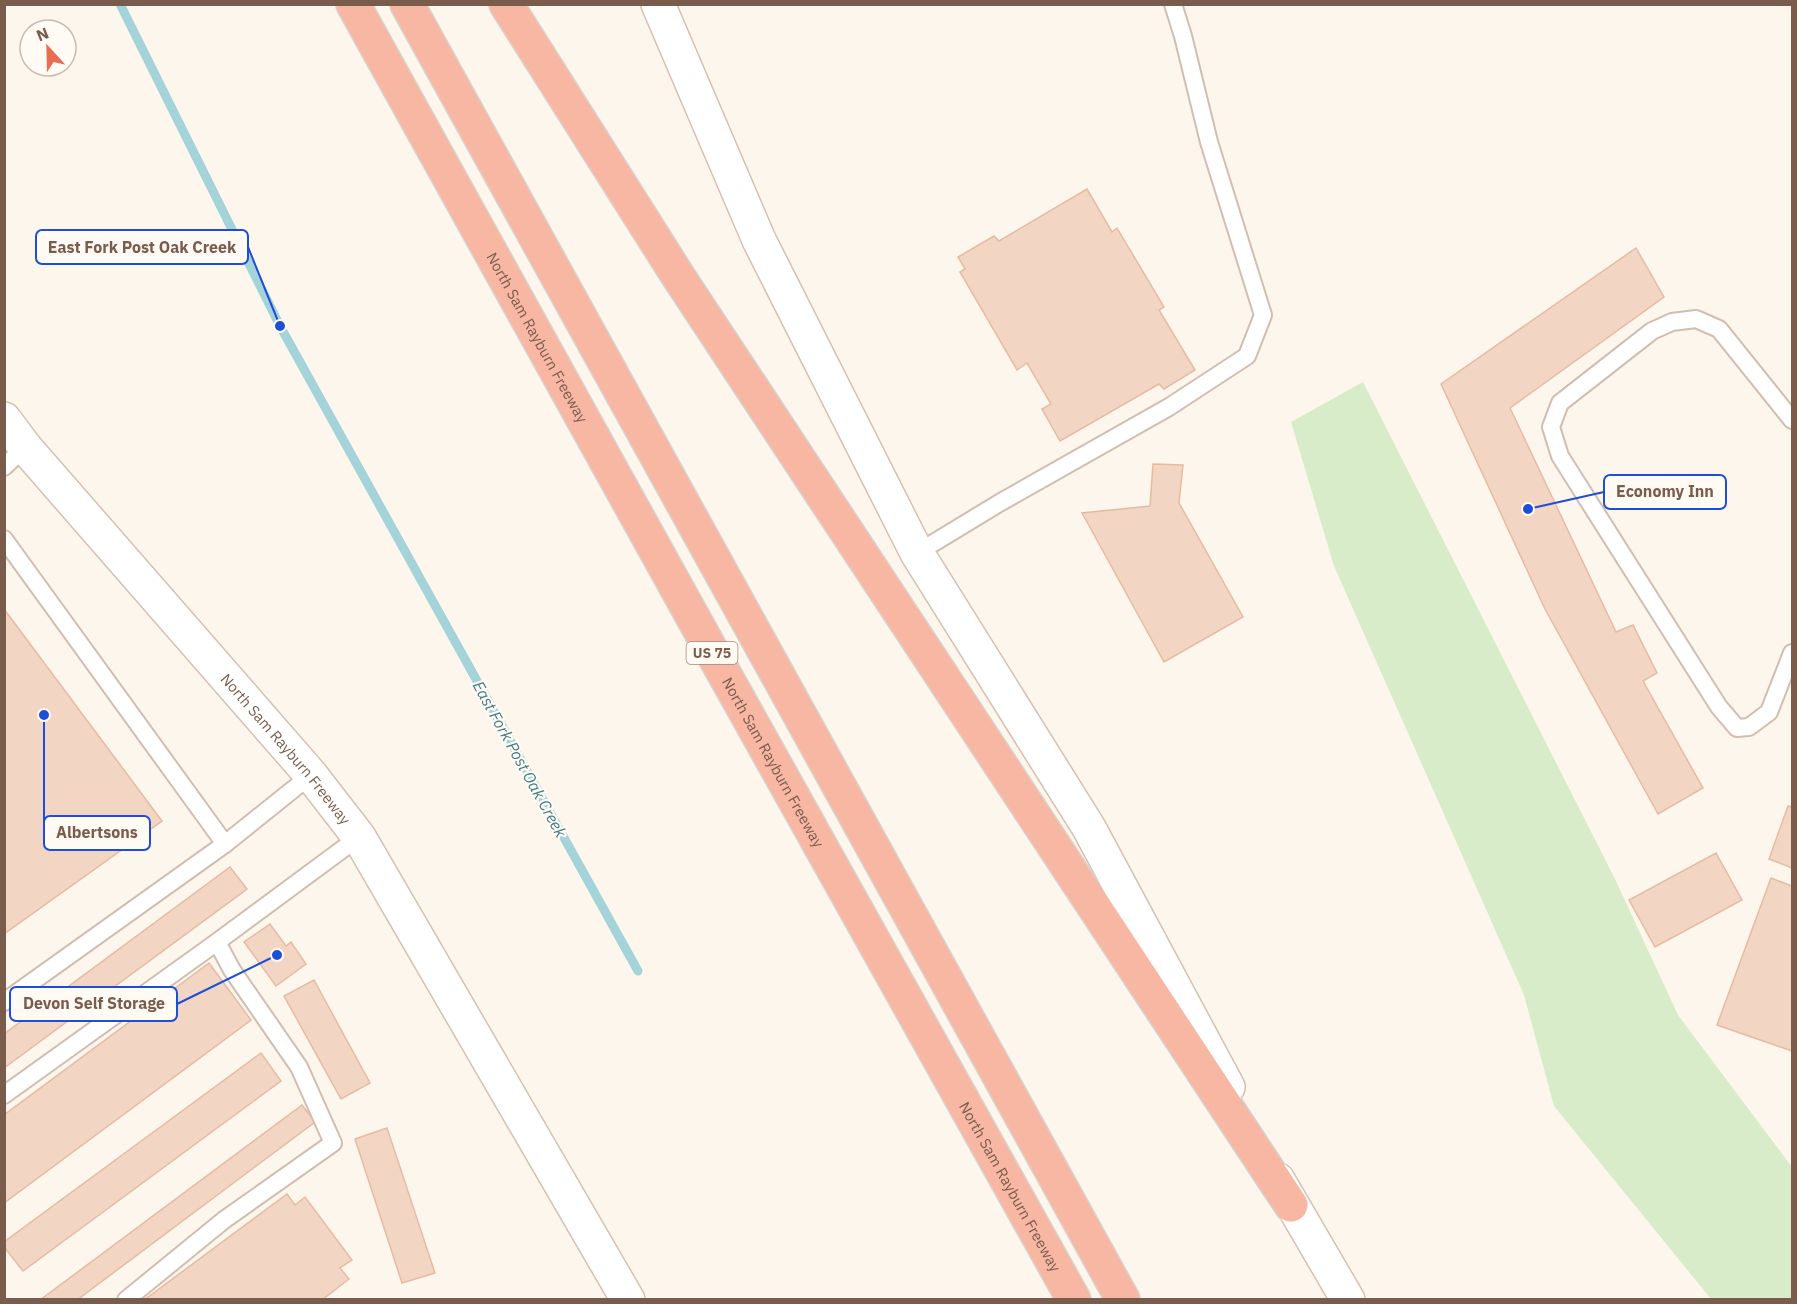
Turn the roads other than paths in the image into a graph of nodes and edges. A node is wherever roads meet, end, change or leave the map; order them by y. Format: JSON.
{"nodes":[{"id":1,"x":353,"y":4,"type":"edge"},
{"id":2,"x":407,"y":4,"type":"edge"},
{"id":3,"x":506,"y":4,"type":"edge"},
{"id":4,"x":658,"y":4,"type":"edge"},
{"id":5,"x":1173,"y":4,"type":"edge"},
{"id":6,"x":4,"y":419,"type":"edge"},
{"id":7,"x":1792,"y":420,"type":"edge"},
{"id":8,"x":15,"y":457,"type":"edge"},
{"id":9,"x":4,"y":539,"type":"edge"},
{"id":10,"x":917,"y":553,"type":"junction"},
{"id":11,"x":1792,"y":653,"type":"edge"},
{"id":12,"x":311,"y":775,"type":"junction"},
{"id":13,"x":359,"y":837,"type":"junction"},
{"id":14,"x":225,"y":844,"type":"junction"},
{"id":15,"x":217,"y":942,"type":"junction"},
{"id":16,"x":4,"y":1002,"type":"edge"},
{"id":17,"x":4,"y":1095,"type":"edge"},
{"id":18,"x":1292,"y":1205,"type":"junction"},
{"id":19,"x":126,"y":1299,"type":"edge"},
{"id":20,"x":628,"y":1299,"type":"edge"},
{"id":21,"x":1074,"y":1299,"type":"edge"},
{"id":22,"x":1123,"y":1299,"type":"edge"},
{"id":23,"x":1348,"y":1299,"type":"edge"}],
"edges":[{"from":1,"to":21,"type":"highway","name":"North Sam Rayburn Freeway","number":"US 75"},
{"from":2,"to":22,"type":"highway","number":"US 75"},
{"from":3,"to":18,"type":"highway"},
{"from":4,"to":10,"type":"main road"},
{"from":5,"to":10,"type":"lane"},
{"from":6,"to":8,"type":"main road","name":"North Sam Rayburn Freeway"},
{"from":7,"to":11,"type":"lane"},
{"from":8,"to":12,"type":"main road","name":"North Sam Rayburn Freeway"},
{"from":9,"to":14,"type":"lane"},
{"from":10,"to":18,"type":"main road"},
{"from":12,"to":13,"type":"main road","name":"North Sam Rayburn Freeway"},
{"from":12,"to":14,"type":"lane"},
{"from":13,"to":15,"type":"lane"},
{"from":13,"to":20,"type":"main road","name":"North Sam Rayburn Freeway"},
{"from":14,"to":16,"type":"lane"},
{"from":15,"to":17,"type":"lane"},
{"from":15,"to":19,"type":"lane"},
{"from":18,"to":23,"type":"main road"}]}
